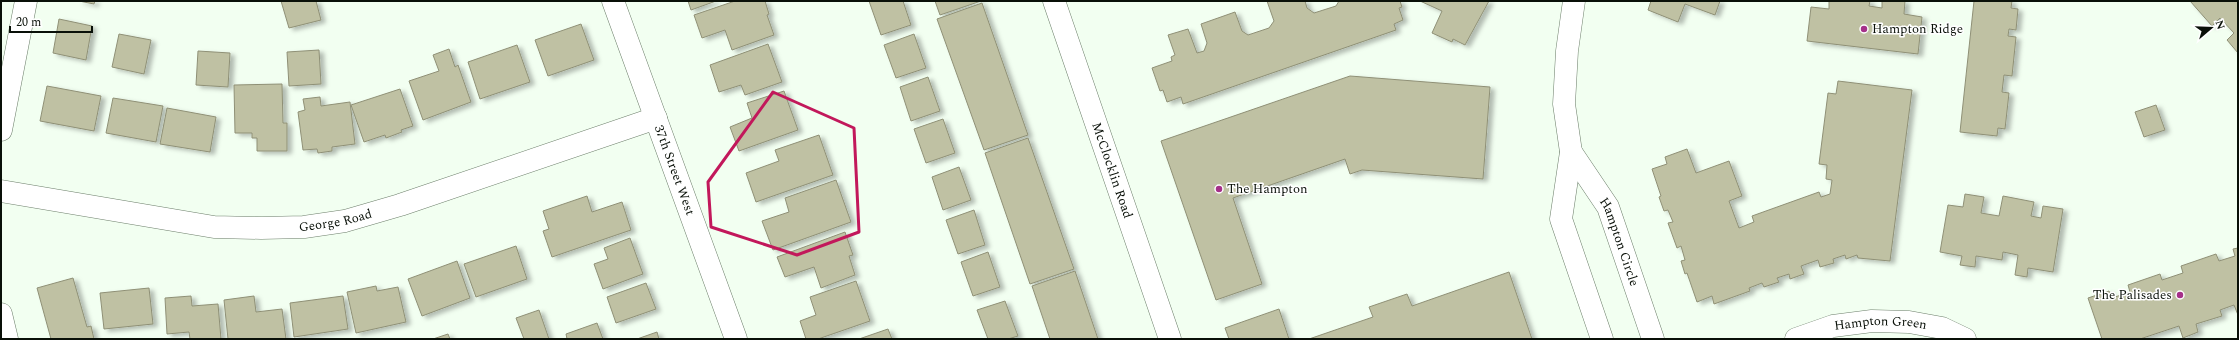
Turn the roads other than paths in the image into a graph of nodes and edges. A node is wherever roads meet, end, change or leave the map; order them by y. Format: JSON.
{"nodes":[{"id":1,"x":26,"y":1,"type":"edge"},
{"id":2,"x":613,"y":1,"type":"edge"},
{"id":3,"x":1054,"y":1,"type":"edge"},
{"id":4,"x":1574,"y":1,"type":"edge"},
{"id":5,"x":656,"y":118,"type":"junction"},
{"id":6,"x":1,"y":130,"type":"edge"},
{"id":7,"x":1571,"y":152,"type":"junction"},
{"id":8,"x":1,"y":191,"type":"edge"},
{"id":9,"x":1,"y":314,"type":"edge"},
{"id":10,"x":7,"y":339,"type":"edge"},
{"id":11,"x":736,"y":339,"type":"edge"},
{"id":12,"x":1170,"y":339,"type":"edge"},
{"id":13,"x":1602,"y":339,"type":"edge"},
{"id":14,"x":1653,"y":339,"type":"edge"},
{"id":15,"x":1796,"y":339,"type":"edge"},
{"id":16,"x":1965,"y":339,"type":"edge"}],
"edges":[{"from":1,"to":6,"type":"street"},
{"from":2,"to":5,"type":"street","name":"37th Street West"},
{"from":3,"to":12,"type":"street","name":"McClocklin Road"},
{"from":4,"to":7,"type":"street","name":"Hampton Circle"},
{"from":5,"to":8,"type":"street","name":"George Road"},
{"from":5,"to":11,"type":"street","name":"37th Street West"},
{"from":7,"to":13,"type":"street","name":"Hampton Circle"},
{"from":7,"to":14,"type":"street","name":"Hampton Circle"},
{"from":9,"to":10,"type":"street"},
{"from":15,"to":16,"type":"street","name":"Hampton Green"}]}
